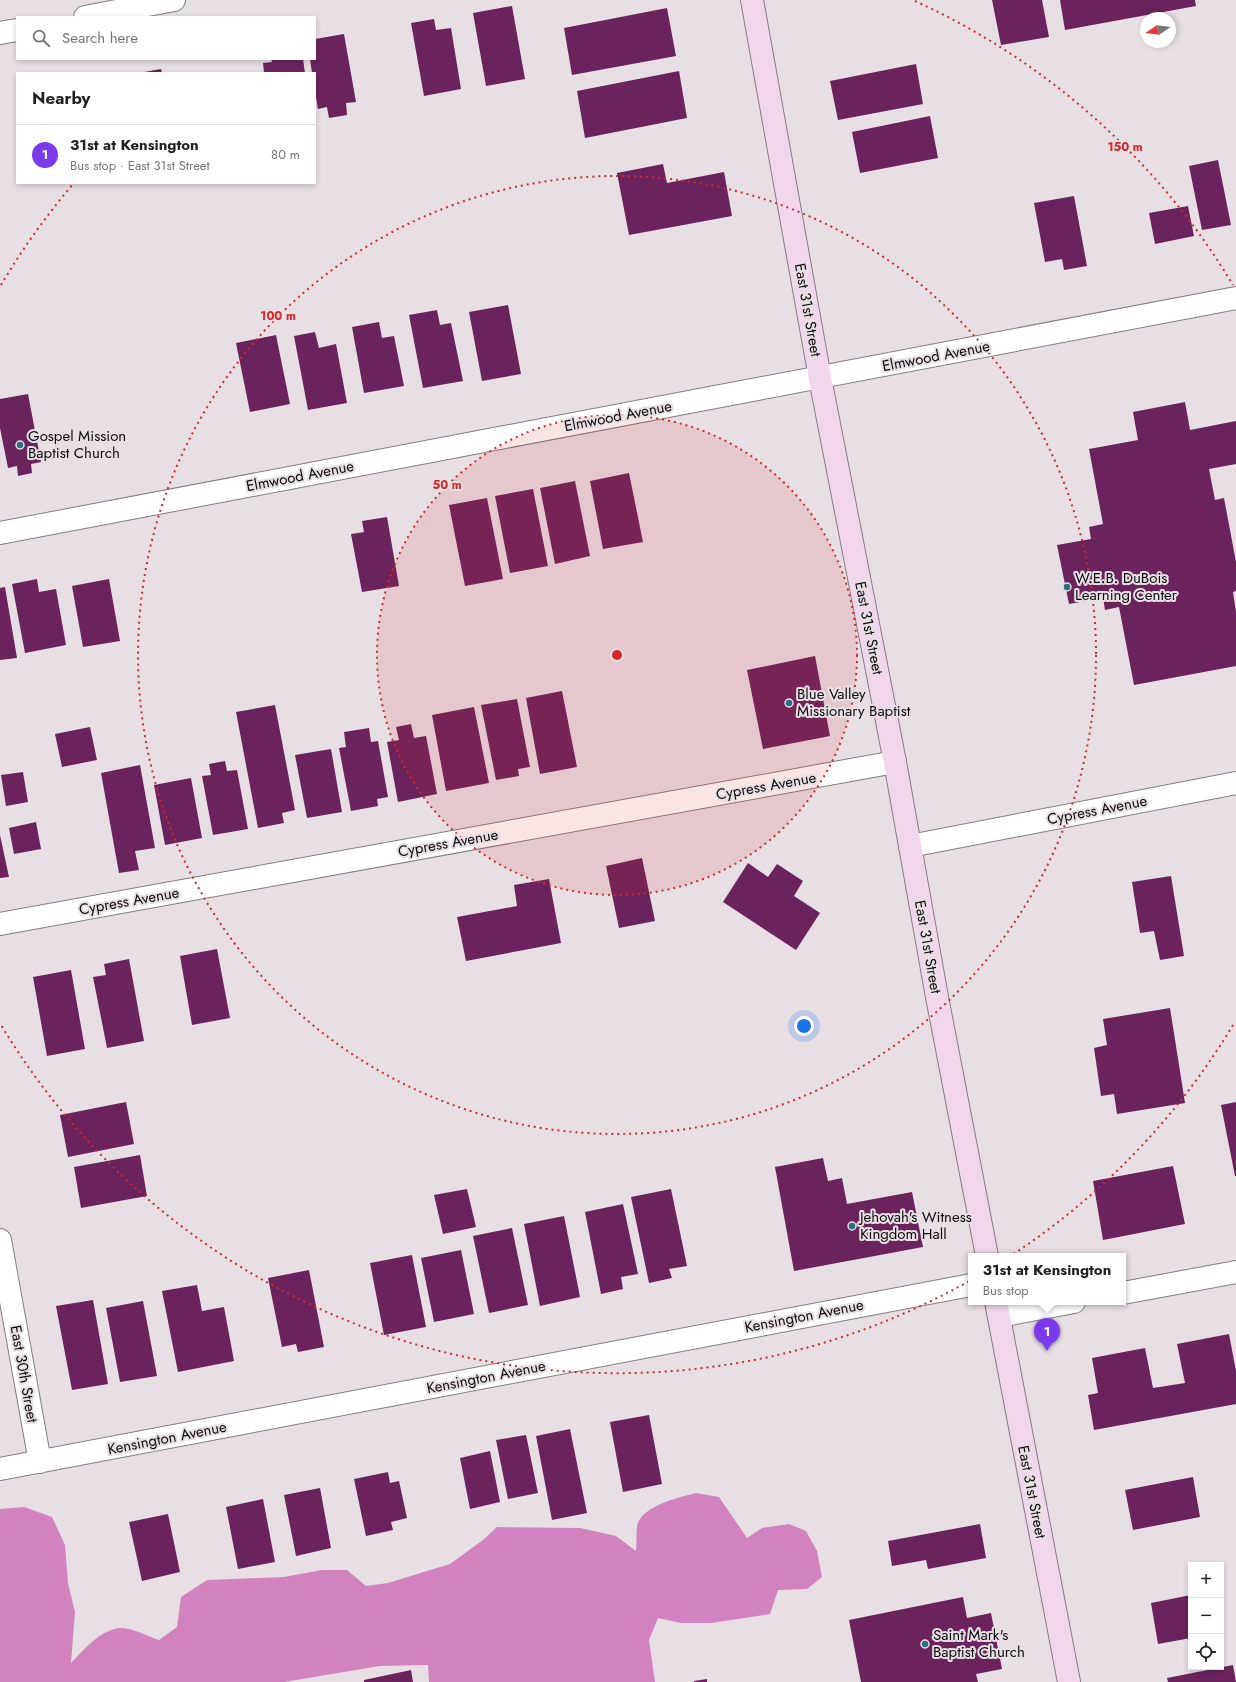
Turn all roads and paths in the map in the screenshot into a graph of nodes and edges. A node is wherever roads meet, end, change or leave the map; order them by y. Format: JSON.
{"nodes":[{"id":1,"x":174,"y":0,"type":"edge"},
{"id":2,"x":752,"y":0,"type":"edge"},
{"id":3,"x":90,"y":16,"type":"edge"},
{"id":4,"x":16,"y":30,"type":"edge"},
{"id":5,"x":0,"y":33,"type":"edge"},
{"id":6,"x":1236,"y":298,"type":"edge"},
{"id":7,"x":820,"y":378,"type":"junction"},
{"id":8,"x":0,"y":533,"type":"edge"},
{"id":9,"x":895,"y":762,"type":"junction"},
{"id":10,"x":1236,"y":783,"type":"edge"},
{"id":11,"x":910,"y":846,"type":"junction"},
{"id":12,"x":0,"y":924,"type":"edge"},
{"id":13,"x":0,"y":1240,"type":"edge"},
{"id":14,"x":986,"y":1253,"type":"edge"},
{"id":15,"x":1236,"y":1272,"type":"edge"},
{"id":16,"x":968,"y":1286,"type":"edge"},
{"id":17,"x":1126,"y":1292,"type":"edge"},
{"id":18,"x":1041,"y":1305,"type":"edge"},
{"id":19,"x":997,"y":1309,"type":"edge"},
{"id":20,"x":40,"y":1462,"type":"junction"},
{"id":21,"x":0,"y":1469,"type":"edge"},
{"id":22,"x":1068,"y":1682,"type":"edge"}],
"edges":[{"from":1,"to":3,"type":"street"},
{"from":2,"to":7,"type":"main road","name":"East 31st Street"},
{"from":4,"to":5,"type":"street"},
{"from":6,"to":7,"type":"street","name":"Elmwood Avenue"},
{"from":7,"to":8,"type":"street","name":"Elmwood Avenue"},
{"from":7,"to":9,"type":"main road","name":"East 31st Street"},
{"from":9,"to":11,"type":"main road","name":"East 31st Street"},
{"from":9,"to":12,"type":"street","name":"Cypress Avenue"},
{"from":10,"to":11,"type":"street","name":"Cypress Avenue"},
{"from":11,"to":14,"type":"main road","name":"East 31st Street"},
{"from":13,"to":20,"type":"street","name":"East 30th Street"},
{"from":15,"to":17,"type":"street"},
{"from":16,"to":20,"type":"street","name":"Kensington Avenue"},
{"from":18,"to":19,"type":"street"},
{"from":19,"to":22,"type":"main road","name":"East 31st Street"},
{"from":20,"to":21,"type":"street","name":"Kensington Avenue"}]}
